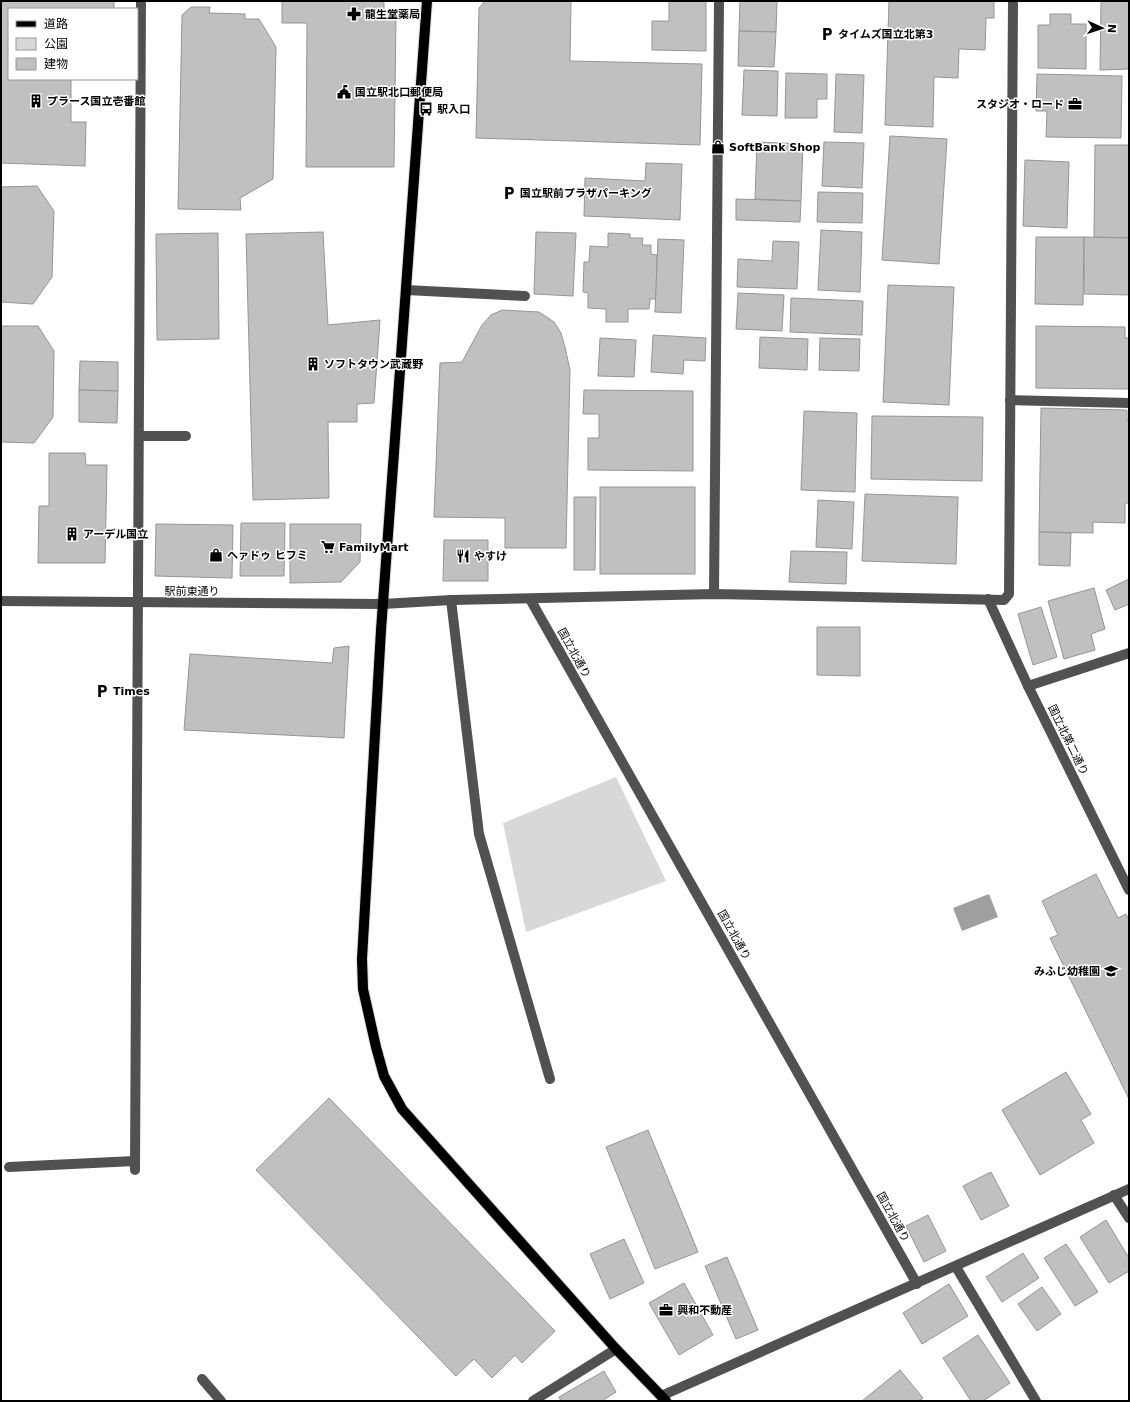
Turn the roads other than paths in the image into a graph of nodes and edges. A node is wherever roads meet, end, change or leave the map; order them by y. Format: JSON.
{"nodes":[{"id":1,"x":141,"y":1,"type":"edge"},
{"id":2,"x":427,"y":1,"type":"edge"},
{"id":3,"x":719,"y":1,"type":"edge"},
{"id":4,"x":1013,"y":1,"type":"edge"},
{"id":5,"x":406,"y":290,"type":"junction"},
{"id":6,"x":526,"y":296,"type":"dead end"},
{"id":7,"x":1010,"y":400,"type":"junction"},
{"id":8,"x":1129,"y":403,"type":"edge"},
{"id":9,"x":139,"y":436,"type":"junction"},
{"id":10,"x":186,"y":436,"type":"dead end"},
{"id":11,"x":714,"y":594,"type":"junction"},
{"id":12,"x":530,"y":599,"type":"junction"},
{"id":13,"x":988,"y":599,"type":"junction"},
{"id":14,"x":451,"y":600,"type":"junction"},
{"id":15,"x":1,"y":601,"type":"edge"},
{"id":16,"x":138,"y":602,"type":"junction"},
{"id":17,"x":383,"y":604,"type":"junction"},
{"id":18,"x":1129,"y":653,"type":"edge"},
{"id":19,"x":1028,"y":686,"type":"junction"},
{"id":20,"x":1129,"y":890,"type":"edge"},
{"id":21,"x":550,"y":1079,"type":"dead end"},
{"id":22,"x":9,"y":1167,"type":"dead end"},
{"id":23,"x":1129,"y":1189,"type":"edge"},
{"id":24,"x":1114,"y":1195,"type":"junction"},
{"id":25,"x":1129,"y":1218,"type":"edge"},
{"id":26,"x":956,"y":1267,"type":"junction"},
{"id":27,"x":917,"y":1284,"type":"junction"},
{"id":28,"x":616,"y":1349,"type":"junction"},
{"id":29,"x":202,"y":1379,"type":"dead end"},
{"id":30,"x":664,"y":1398,"type":"edge"},
{"id":31,"x":221,"y":1401,"type":"edge"},
{"id":32,"x":533,"y":1401,"type":"edge"},
{"id":33,"x":1036,"y":1401,"type":"edge"}],
"edges":[{"from":1,"to":9,"type":"street"},
{"from":2,"to":5,"type":"main road"},
{"from":3,"to":11,"type":"street"},
{"from":4,"to":7,"type":"street"},
{"from":5,"to":6,"type":"street"},
{"from":5,"to":17,"type":"main road"},
{"from":7,"to":8,"type":"street"},
{"from":7,"to":13,"type":"street","name":"駅前東通り"},
{"from":9,"to":10,"type":"street"},
{"from":9,"to":16,"type":"street"},
{"from":11,"to":12,"type":"street","name":"駅前東通り"},
{"from":11,"to":13,"type":"street","name":"駅前東通り"},
{"from":12,"to":14,"type":"street","name":"駅前東通り"},
{"from":12,"to":27,"type":"street","name":"国立北通り"},
{"from":13,"to":19,"type":"street","name":"国立北第二通り"},
{"from":14,"to":17,"type":"street","name":"駅前東通り"},
{"from":14,"to":21,"type":"street"},
{"from":15,"to":16,"type":"street","name":"駅前東通り"},
{"from":16,"to":17,"type":"street","name":"駅前東通り"},
{"from":16,"to":22,"type":"street"},
{"from":17,"to":28,"type":"main road"},
{"from":18,"to":19,"type":"street"},
{"from":19,"to":20,"type":"street","name":"国立北第二通り"},
{"from":23,"to":24,"type":"street"},
{"from":24,"to":25,"type":"street"},
{"from":24,"to":26,"type":"street"},
{"from":26,"to":27,"type":"street"},
{"from":26,"to":33,"type":"street"},
{"from":27,"to":30,"type":"street"},
{"from":28,"to":30,"type":"main road"},
{"from":28,"to":32,"type":"street"},
{"from":29,"to":31,"type":"street"}]}
